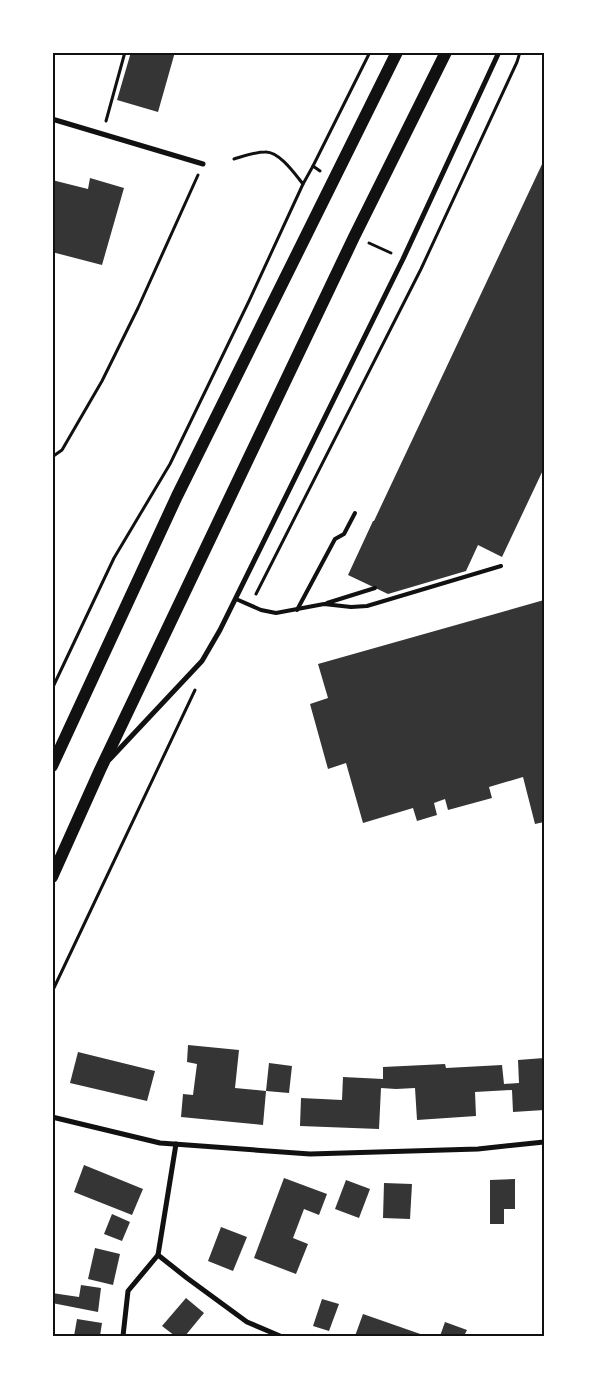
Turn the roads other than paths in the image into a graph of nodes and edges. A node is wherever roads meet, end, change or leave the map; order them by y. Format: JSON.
{"nodes":[{"id":1,"x":397,"y":52,"type":"edge"},
{"id":2,"x":446,"y":52,"type":"edge"},
{"id":3,"x":500,"y":52,"type":"edge"},
{"id":4,"x":52,"y":119,"type":"edge"},
{"id":5,"x":203,"y":164,"type":"road end"},
{"id":6,"x":355,"y":512,"type":"dead end"},
{"id":7,"x":501,"y":566,"type":"dead end"},
{"id":8,"x":374,"y":588,"type":"dead end"},
{"id":9,"x":236,"y":599,"type":"junction"},
{"id":10,"x":324,"y":604,"type":"junction"},
{"id":11,"x":297,"y":610,"type":"junction"},
{"id":12,"x":52,"y":766,"type":"edge"},
{"id":13,"x":100,"y":770,"type":"junction"},
{"id":14,"x":52,"y":877,"type":"edge"},
{"id":15,"x":52,"y":1117,"type":"edge"},
{"id":16,"x":544,"y":1142,"type":"edge"},
{"id":17,"x":176,"y":1144,"type":"junction"},
{"id":18,"x":158,"y":1254,"type":"junction"},
{"id":19,"x":123,"y":1336,"type":"edge"},
{"id":20,"x":280,"y":1336,"type":"edge"}],
"edges":[{"from":1,"to":12,"type":"main road"},
{"from":2,"to":13,"type":"main road"},
{"from":3,"to":9,"type":"street"},
{"from":4,"to":5,"type":"street"},
{"from":6,"to":11,"type":"lane"},
{"from":7,"to":10,"type":"lane"},
{"from":8,"to":10,"type":"lane"},
{"from":9,"to":11,"type":"lane"},
{"from":9,"to":13,"type":"street"},
{"from":10,"to":11,"type":"lane"},
{"from":13,"to":14,"type":"main road"},
{"from":15,"to":17,"type":"street"},
{"from":16,"to":17,"type":"street"},
{"from":17,"to":18,"type":"street"},
{"from":18,"to":19,"type":"street"},
{"from":18,"to":20,"type":"street"}]}
